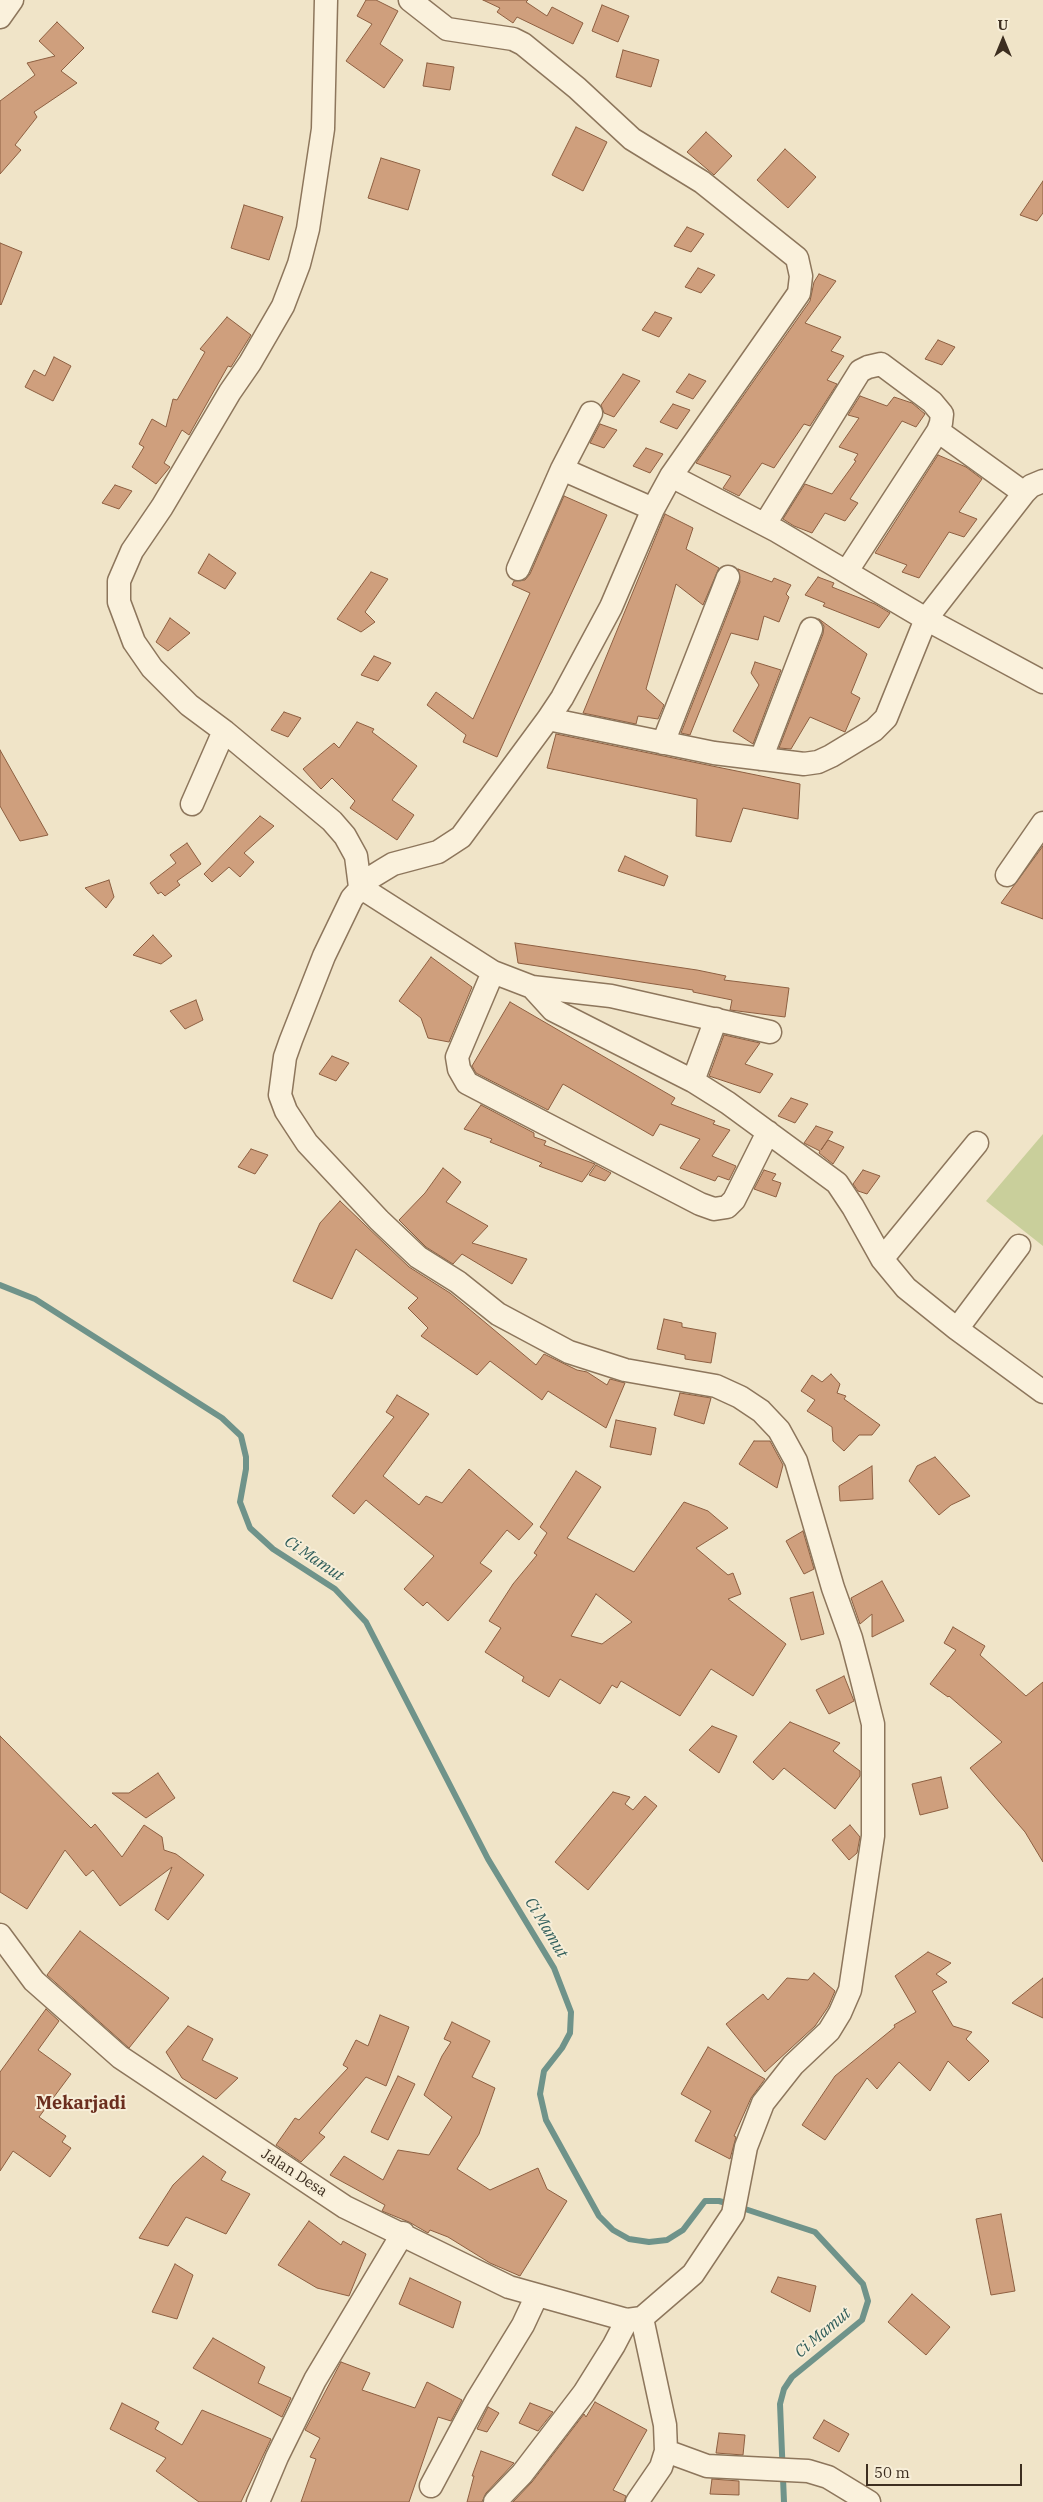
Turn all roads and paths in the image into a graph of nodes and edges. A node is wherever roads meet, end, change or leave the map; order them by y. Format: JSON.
{"nodes":[{"id":1,"x":12,"y":0,"type":"edge"},
{"id":2,"x":326,"y":0,"type":"edge"},
{"id":3,"x":410,"y":0,"type":"edge"},
{"id":4,"x":0,"y":17,"type":"edge"},
{"id":5,"x":591,"y":413,"type":"dead end"},
{"id":6,"x":938,"y":431,"type":"junction"},
{"id":7,"x":562,"y":469,"type":"junction"},
{"id":8,"x":672,"y":476,"type":"junction"},
{"id":9,"x":1043,"y":482,"type":"edge"},
{"id":10,"x":1024,"y":493,"type":"junction"},
{"id":11,"x":653,"y":508,"type":"junction"},
{"id":12,"x":765,"y":524,"type":"junction"},
{"id":13,"x":518,"y":569,"type":"dead end"},
{"id":14,"x":846,"y":571,"type":"junction"},
{"id":15,"x":728,"y":577,"type":"dead end"},
{"id":16,"x":926,"y":619,"type":"junction"},
{"id":17,"x":811,"y":629,"type":"dead end"},
{"id":18,"x":1043,"y":682,"type":"edge"},
{"id":19,"x":548,"y":719,"type":"junction"},
{"id":20,"x":224,"y":731,"type":"junction"},
{"id":21,"x":663,"y":743,"type":"junction"},
{"id":22,"x":761,"y":759,"type":"junction"},
{"id":23,"x":192,"y":804,"type":"dead end"},
{"id":24,"x":1043,"y":823,"type":"edge"},
{"id":25,"x":1007,"y":875,"type":"dead end"},
{"id":26,"x":360,"y":887,"type":"junction"},
{"id":27,"x":493,"y":972,"type":"junction"},
{"id":28,"x":532,"y":986,"type":"junction"},
{"id":29,"x":716,"y":1019,"type":"junction"},
{"id":30,"x":770,"y":1032,"type":"dead end"},
{"id":31,"x":693,"y":1081,"type":"junction"},
{"id":32,"x":768,"y":1132,"type":"junction"},
{"id":33,"x":977,"y":1143,"type":"dead end"},
{"id":34,"x":1019,"y":1246,"type":"dead end"},
{"id":35,"x":882,"y":1259,"type":"junction"},
{"id":36,"x":957,"y":1329,"type":"junction"},
{"id":37,"x":1040,"y":1384,"type":"edge"},
{"id":38,"x":0,"y":1935,"type":"edge"},
{"id":39,"x":404,"y":2234,"type":"junction"},
{"id":40,"x":537,"y":2295,"type":"junction"},
{"id":41,"x":635,"y":2319,"type":"junction"},
{"id":42,"x":666,"y":2451,"type":"junction"},
{"id":43,"x":431,"y":2486,"type":"dead end"},
{"id":44,"x":258,"y":2502,"type":"edge"},
{"id":45,"x":495,"y":2502,"type":"edge"},
{"id":46,"x":637,"y":2502,"type":"edge"},
{"id":47,"x":869,"y":2502,"type":"edge"}],
"edges":[{"from":1,"to":4,"type":"street"},
{"from":2,"to":20,"type":"street"},
{"from":3,"to":8,"type":"street"},
{"from":5,"to":7,"type":"street"},
{"from":6,"to":10,"type":"street"},
{"from":6,"to":12,"type":"street"},
{"from":6,"to":14,"type":"street"},
{"from":7,"to":11,"type":"street"},
{"from":7,"to":13,"type":"street"},
{"from":8,"to":11,"type":"street"},
{"from":8,"to":12,"type":"street"},
{"from":9,"to":10,"type":"street"},
{"from":10,"to":16,"type":"street"},
{"from":11,"to":19,"type":"street"},
{"from":12,"to":14,"type":"street"},
{"from":14,"to":16,"type":"street"},
{"from":15,"to":21,"type":"street"},
{"from":16,"to":18,"type":"street"},
{"from":16,"to":22,"type":"street"},
{"from":17,"to":22,"type":"street"},
{"from":19,"to":21,"type":"street"},
{"from":19,"to":26,"type":"street"},
{"from":20,"to":23,"type":"street"},
{"from":20,"to":26,"type":"street"},
{"from":21,"to":22,"type":"street"},
{"from":24,"to":25,"type":"street"},
{"from":26,"to":27,"type":"street"},
{"from":26,"to":41,"type":"street"},
{"from":27,"to":28,"type":"street"},
{"from":27,"to":32,"type":"street"},
{"from":28,"to":29,"type":"street"},
{"from":28,"to":31,"type":"street"},
{"from":29,"to":30,"type":"street"},
{"from":29,"to":31,"type":"street"},
{"from":31,"to":32,"type":"street"},
{"from":32,"to":35,"type":"street"},
{"from":33,"to":35,"type":"street"},
{"from":34,"to":36,"type":"street"},
{"from":35,"to":36,"type":"street"},
{"from":36,"to":37,"type":"street"},
{"from":38,"to":39,"type":"street","name":"Jalan Desa"},
{"from":39,"to":40,"type":"street","name":"Jalan Desa"},
{"from":39,"to":44,"type":"street"},
{"from":40,"to":41,"type":"street","name":"Jalan Desa"},
{"from":40,"to":43,"type":"street"},
{"from":41,"to":42,"type":"street"},
{"from":41,"to":45,"type":"street"},
{"from":42,"to":46,"type":"street"},
{"from":42,"to":47,"type":"street"}]}
